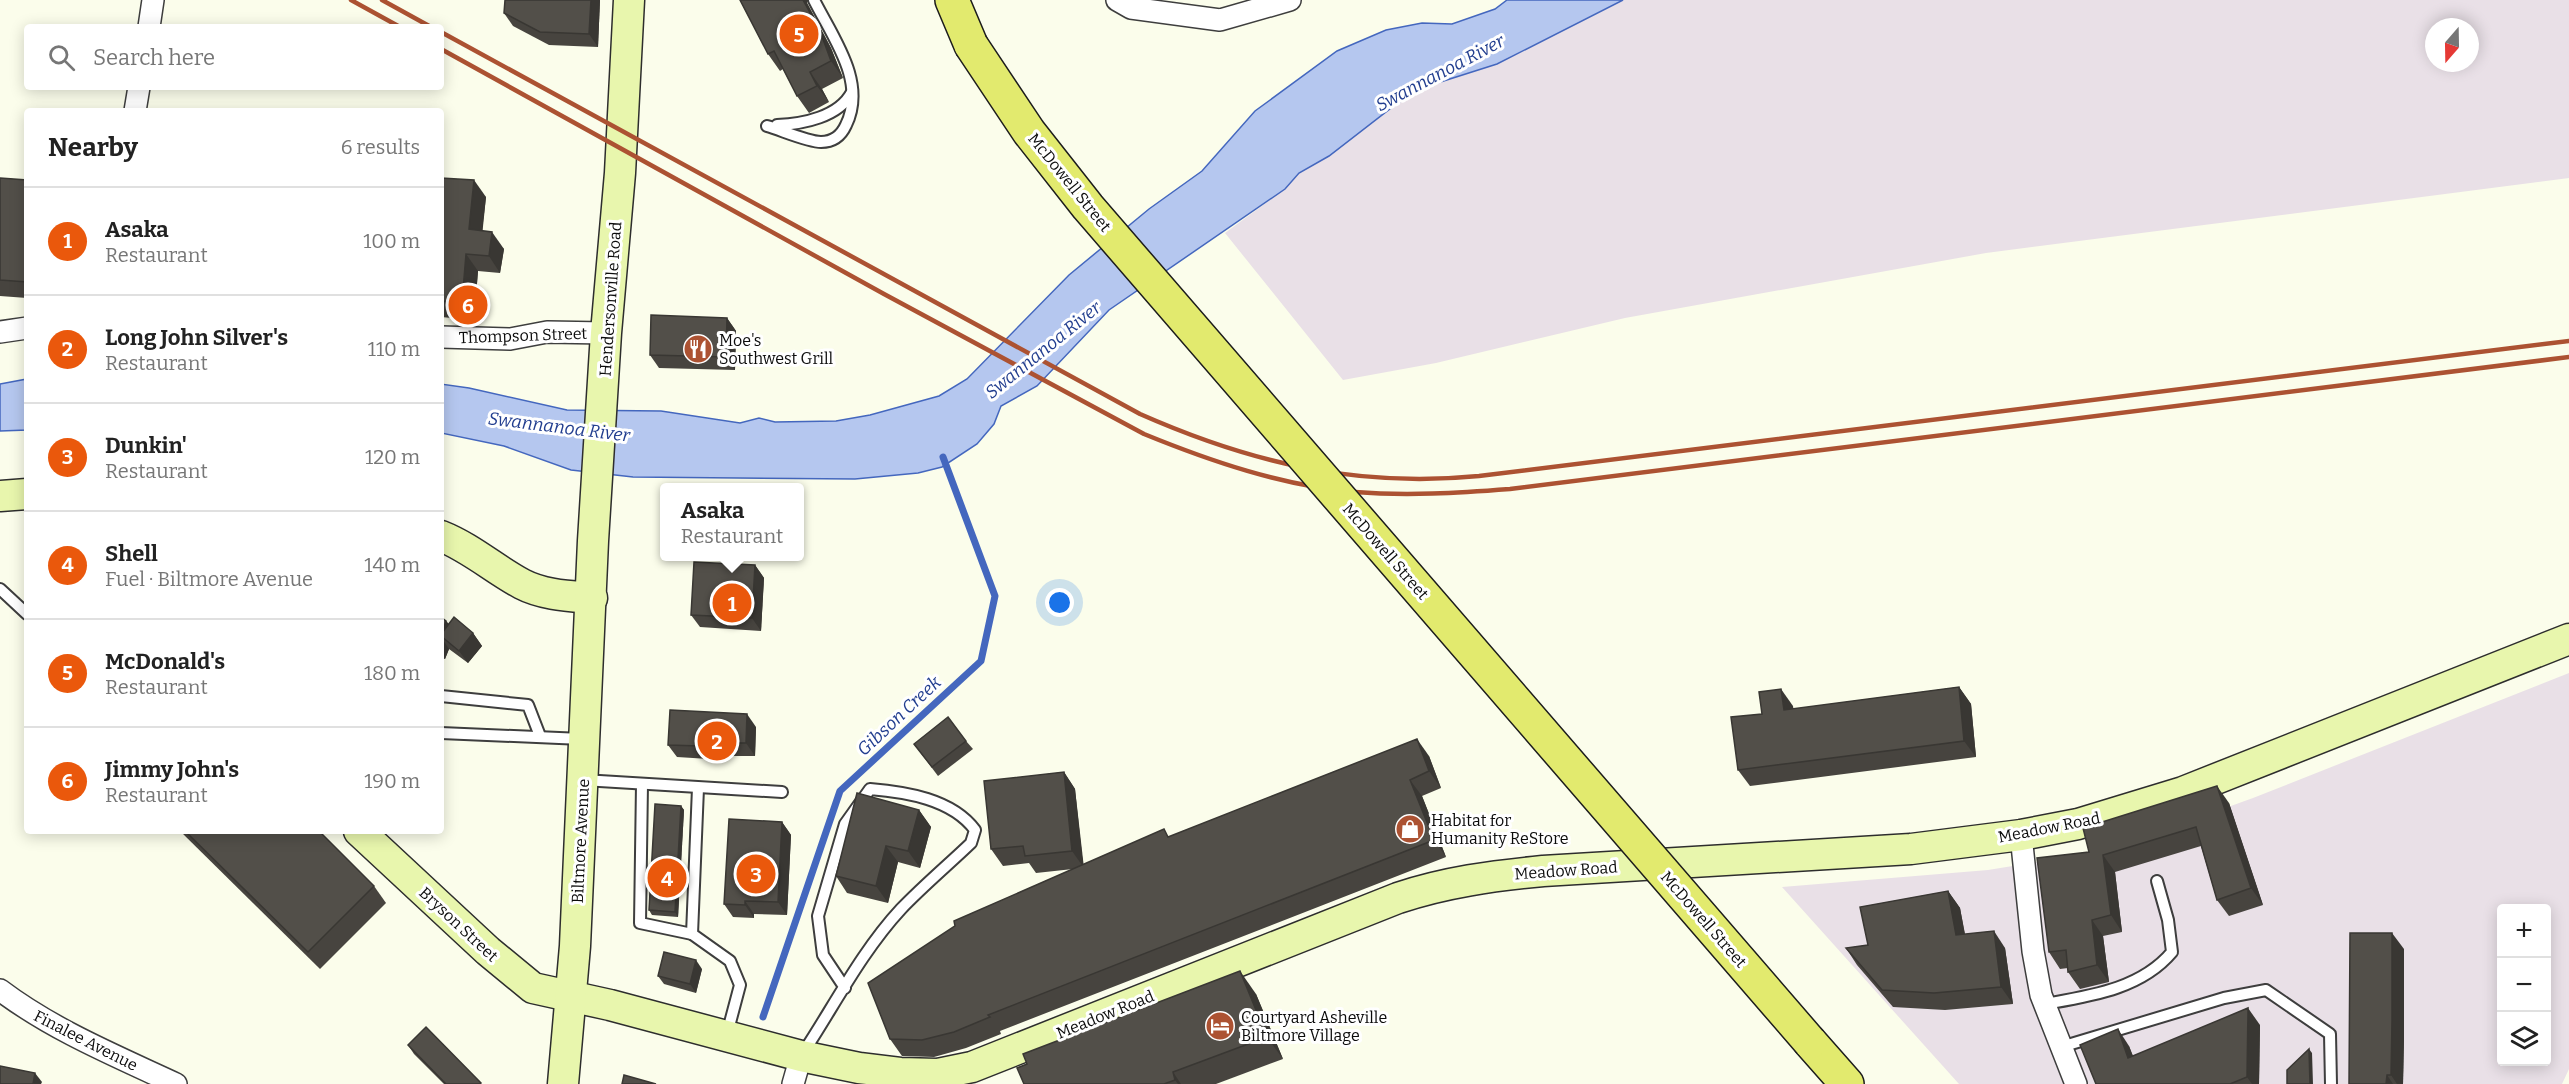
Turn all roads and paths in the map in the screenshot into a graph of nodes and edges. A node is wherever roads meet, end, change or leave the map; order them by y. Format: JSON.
{"nodes":[{"id":1,"x":153,"y":0,"type":"edge"},
{"id":2,"x":629,"y":0,"type":"edge"},
{"id":3,"x":814,"y":0,"type":"edge"},
{"id":4,"x":952,"y":0,"type":"edge"},
{"id":5,"x":1117,"y":0,"type":"edge"},
{"id":6,"x":1290,"y":0,"type":"edge"},
{"id":7,"x":149,"y":24,"type":"edge"},
{"id":8,"x":853,"y":88,"type":"junction"},
{"id":9,"x":138,"y":90,"type":"edge"},
{"id":10,"x":136,"y":108,"type":"edge"},
{"id":11,"x":24,"y":328,"type":"edge"},
{"id":12,"x":0,"y":332,"type":"edge"},
{"id":13,"x":606,"y":333,"type":"junction"},
{"id":14,"x":444,"y":337,"type":"edge"},
{"id":15,"x":444,"y":537,"type":"edge"},
{"id":16,"x":0,"y":589,"type":"edge"},
{"id":17,"x":592,"y":598,"type":"junction"},
{"id":18,"x":24,"y":611,"type":"edge"},
{"id":19,"x":2569,"y":639,"type":"edge"},
{"id":20,"x":444,"y":696,"type":"edge"},
{"id":21,"x":444,"y":733,"type":"edge"},
{"id":22,"x":540,"y":736,"type":"junction"},
{"id":23,"x":585,"y":739,"type":"junction"},
{"id":24,"x":583,"y":780,"type":"junction"},
{"id":25,"x":642,"y":784,"type":"junction"},
{"id":26,"x":698,"y":788,"type":"junction"},
{"id":27,"x":782,"y":792,"type":"dead end"},
{"id":28,"x":362,"y":834,"type":"edge"},
{"id":29,"x":2021,"y":835,"type":"junction"},
{"id":30,"x":2157,"y":881,"type":"dead end"},
{"id":31,"x":692,"y":934,"type":"junction"},
{"id":32,"x":845,"y":988,"type":"junction"},
{"id":33,"x":0,"y":990,"type":"edge"},
{"id":34,"x":571,"y":996,"type":"junction"},
{"id":35,"x":2044,"y":1004,"type":"junction"},
{"id":36,"x":726,"y":1036,"type":"junction"},
{"id":37,"x":2061,"y":1047,"type":"junction"},
{"id":38,"x":797,"y":1070,"type":"edge"},
{"id":39,"x":176,"y":1084,"type":"edge"},
{"id":40,"x":563,"y":1084,"type":"edge"},
{"id":41,"x":1846,"y":1084,"type":"edge"},
{"id":42,"x":2076,"y":1084,"type":"edge"},
{"id":43,"x":2331,"y":1084,"type":"edge"}],
"edges":[{"from":1,"to":7,"type":"street"},
{"from":2,"to":13,"type":"main road","name":"Hendersonville Road"},
{"from":3,"to":8,"type":"lane"},
{"from":4,"to":41,"type":"main road","name":"McDowell Street","bridge":true},
{"from":5,"to":6,"type":"street"},
{"from":8,"to":8,"type":"lane"},
{"from":9,"to":10,"type":"street"},
{"from":11,"to":12,"type":"street"},
{"from":13,"to":14,"type":"street","name":"Thompson Street"},
{"from":13,"to":17,"type":"main road","name":"Hendersonville Road"},
{"from":15,"to":17,"type":"main road"},
{"from":16,"to":18,"type":"lane"},
{"from":17,"to":23,"type":"main road","name":"Biltmore Avenue"},
{"from":19,"to":29,"type":"main road","name":"Meadow Road"},
{"from":20,"to":22,"type":"lane"},
{"from":21,"to":22,"type":"lane"},
{"from":22,"to":23,"type":"lane"},
{"from":23,"to":24,"type":"main road","name":"Biltmore Avenue"},
{"from":24,"to":25,"type":"lane"},
{"from":24,"to":34,"type":"main road","name":"Biltmore Avenue"},
{"from":25,"to":26,"type":"lane"},
{"from":25,"to":31,"type":"lane"},
{"from":26,"to":27,"type":"lane"},
{"from":26,"to":31,"type":"lane"},
{"from":28,"to":34,"type":"main road","name":"Bryson Street"},
{"from":29,"to":35,"type":"street"},
{"from":29,"to":38,"type":"main road","name":"Meadow Road"},
{"from":30,"to":35,"type":"lane"},
{"from":31,"to":36,"type":"lane"},
{"from":32,"to":32,"type":"lane"},
{"from":32,"to":38,"type":"lane"},
{"from":33,"to":39,"type":"street","name":"Finalee Avenue"},
{"from":34,"to":36,"type":"main road","name":"Meadow Road"},
{"from":34,"to":40,"type":"main road","name":"Biltmore Avenue"},
{"from":35,"to":37,"type":"street"},
{"from":36,"to":38,"type":"main road","name":"Meadow Road"},
{"from":37,"to":42,"type":"street"},
{"from":37,"to":43,"type":"lane"}]}
